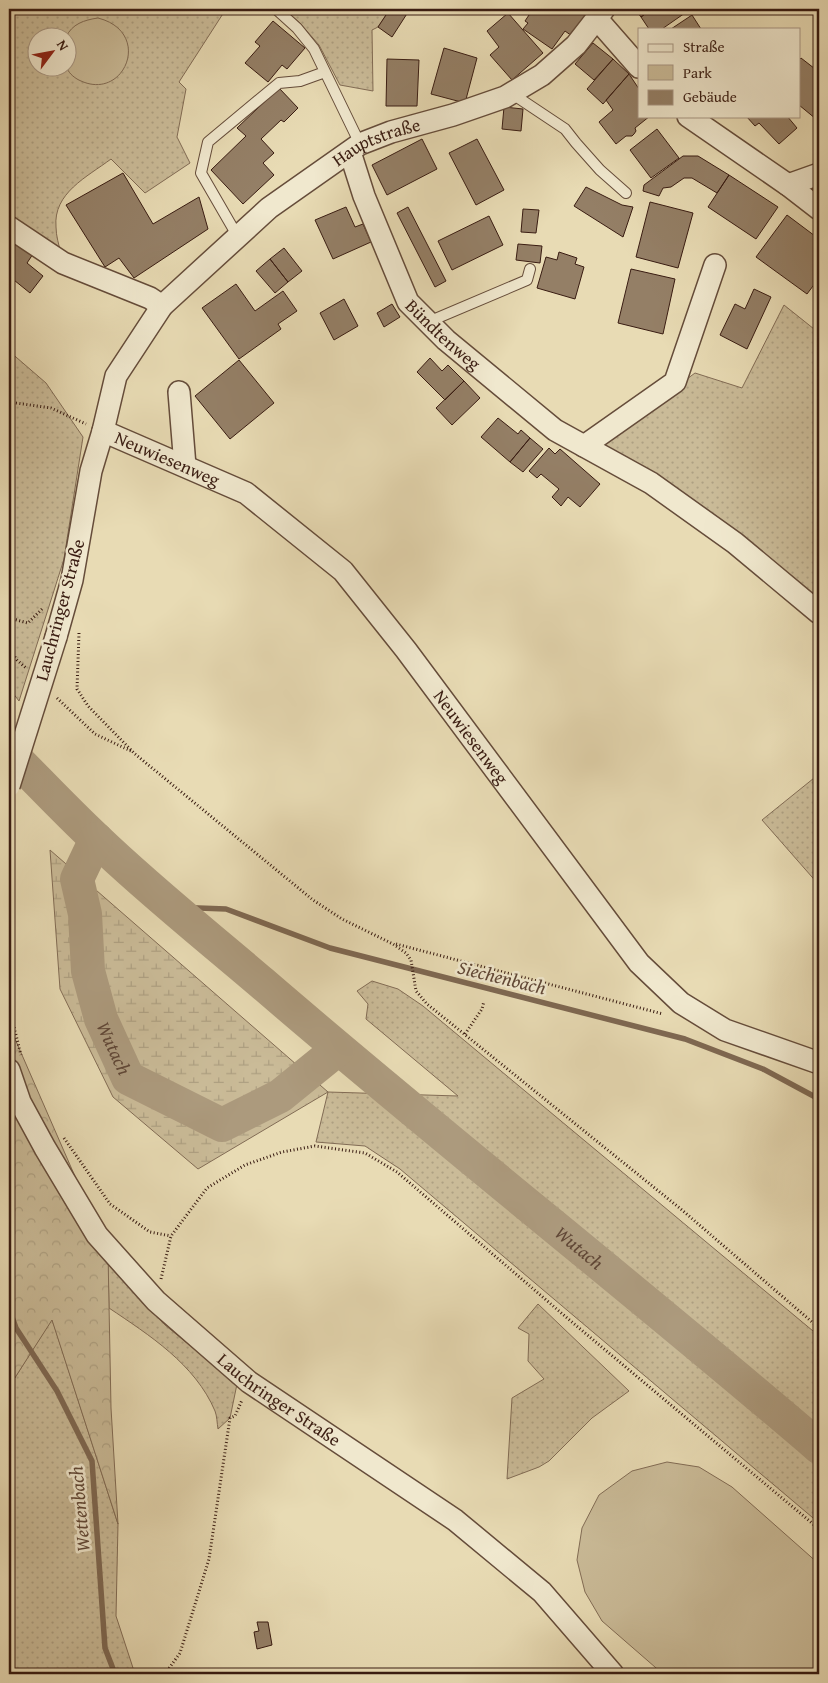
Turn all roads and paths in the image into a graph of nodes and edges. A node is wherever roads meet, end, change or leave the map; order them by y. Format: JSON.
{"nodes":[{"id":1,"x":276,"y":9,"type":"edge"},
{"id":2,"x":601,"y":14,"type":"edge"},
{"id":3,"x":638,"y":66,"type":"edge"},
{"id":4,"x":325,"y":72,"type":"junction"},
{"id":5,"x":512,"y":93,"type":"junction"},
{"id":6,"x":691,"y":118,"type":"edge"},
{"id":7,"x":355,"y":148,"type":"junction"},
{"id":8,"x":819,"y":174,"type":"edge"},
{"id":9,"x":788,"y":185,"type":"junction"},
{"id":10,"x":626,"y":192,"type":"dead end"},
{"id":11,"x":819,"y":209,"type":"edge"},
{"id":12,"x":9,"y":227,"type":"edge"},
{"id":13,"x":238,"y":237,"type":"junction"},
{"id":14,"x":715,"y":265,"type":"dead end"},
{"id":15,"x":530,"y":269,"type":"dead end"},
{"id":16,"x":162,"y":306,"type":"junction"},
{"id":17,"x":428,"y":322,"type":"junction"},
{"id":18,"x":178,"y":392,"type":"dead end"},
{"id":19,"x":9,"y":402,"type":"edge"},
{"id":20,"x":103,"y":431,"type":"junction"},
{"id":21,"x":584,"y":446,"type":"junction"},
{"id":22,"x":185,"y":466,"type":"junction"},
{"id":23,"x":819,"y":613,"type":"edge"},
{"id":24,"x":79,"y":632,"type":"dead end"},
{"id":25,"x":9,"y":648,"type":"edge"},
{"id":26,"x":31,"y":673,"type":"dead end"},
{"id":27,"x":52,"y":694,"type":"dead end"},
{"id":28,"x":135,"y":754,"type":"junction"},
{"id":29,"x":9,"y":786,"type":"edge"},
{"id":30,"x":393,"y":944,"type":"junction"},
{"id":31,"x":484,"y":1001,"type":"dead end"},
{"id":32,"x":9,"y":1007,"type":"edge"},
{"id":33,"x":668,"y":1015,"type":"dead end"},
{"id":34,"x":464,"y":1034,"type":"junction"},
{"id":35,"x":16,"y":1064,"type":"edge"},
{"id":36,"x":819,"y":1064,"type":"edge"},
{"id":37,"x":63,"y":1136,"type":"dead end"},
{"id":38,"x":171,"y":1236,"type":"junction"},
{"id":39,"x":156,"y":1301,"type":"junction"},
{"id":40,"x":819,"y":1328,"type":"edge"},
{"id":41,"x":249,"y":1382,"type":"junction"},
{"id":42,"x":9,"y":1393,"type":"edge"},
{"id":43,"x":10,"y":1401,"type":"dead end"},
{"id":44,"x":819,"y":1529,"type":"edge"},
{"id":45,"x":165,"y":1674,"type":"edge"},
{"id":46,"x":612,"y":1674,"type":"edge"}],
"edges":[{"from":1,"to":4,"type":"lane"},
{"from":2,"to":3,"type":"street"},
{"from":2,"to":5,"type":"street","name":"Hauptstraße"},
{"from":4,"to":7,"type":"lane"},
{"from":4,"to":13,"type":"lane"},
{"from":5,"to":7,"type":"street","name":"Hauptstraße"},
{"from":5,"to":10,"type":"lane"},
{"from":6,"to":9,"type":"street"},
{"from":7,"to":13,"type":"street","name":"Hauptstraße"},
{"from":7,"to":17,"type":"street","name":"Bündtenweg"},
{"from":8,"to":9,"type":"street"},
{"from":9,"to":11,"type":"street"},
{"from":12,"to":16,"type":"street"},
{"from":13,"to":16,"type":"street","name":"Hauptstraße"},
{"from":14,"to":21,"type":"street"},
{"from":15,"to":17,"type":"lane"},
{"from":16,"to":20,"type":"street","name":"Hauptstraße"},
{"from":17,"to":21,"type":"street","name":"Bündtenweg"},
{"from":18,"to":22,"type":"street"},
{"from":19,"to":20,"type":"path"},
{"from":20,"to":22,"type":"street","name":"Neuwiesenweg"},
{"from":20,"to":29,"type":"street","name":"Lauchringer Straße","bridge":true},
{"from":21,"to":23,"type":"street","name":"Bündtenweg"},
{"from":22,"to":36,"type":"street","name":"Neuwiesenweg"},
{"from":24,"to":28,"type":"path"},
{"from":25,"to":26,"type":"path"},
{"from":27,"to":28,"type":"path"},
{"from":28,"to":30,"type":"path"},
{"from":30,"to":33,"type":"path"},
{"from":30,"to":34,"type":"path"},
{"from":31,"to":34,"type":"path"},
{"from":32,"to":35,"type":"path"},
{"from":34,"to":40,"type":"path"},
{"from":35,"to":39,"type":"street","name":"Lauchringer Straße"},
{"from":37,"to":38,"type":"path"},
{"from":38,"to":39,"type":"path"},
{"from":38,"to":44,"type":"path"},
{"from":39,"to":41,"type":"street","name":"Lauchringer Straße"},
{"from":41,"to":45,"type":"path"},
{"from":41,"to":46,"type":"street","name":"Lauchringer Straße"},
{"from":42,"to":43,"type":"path"}]}
